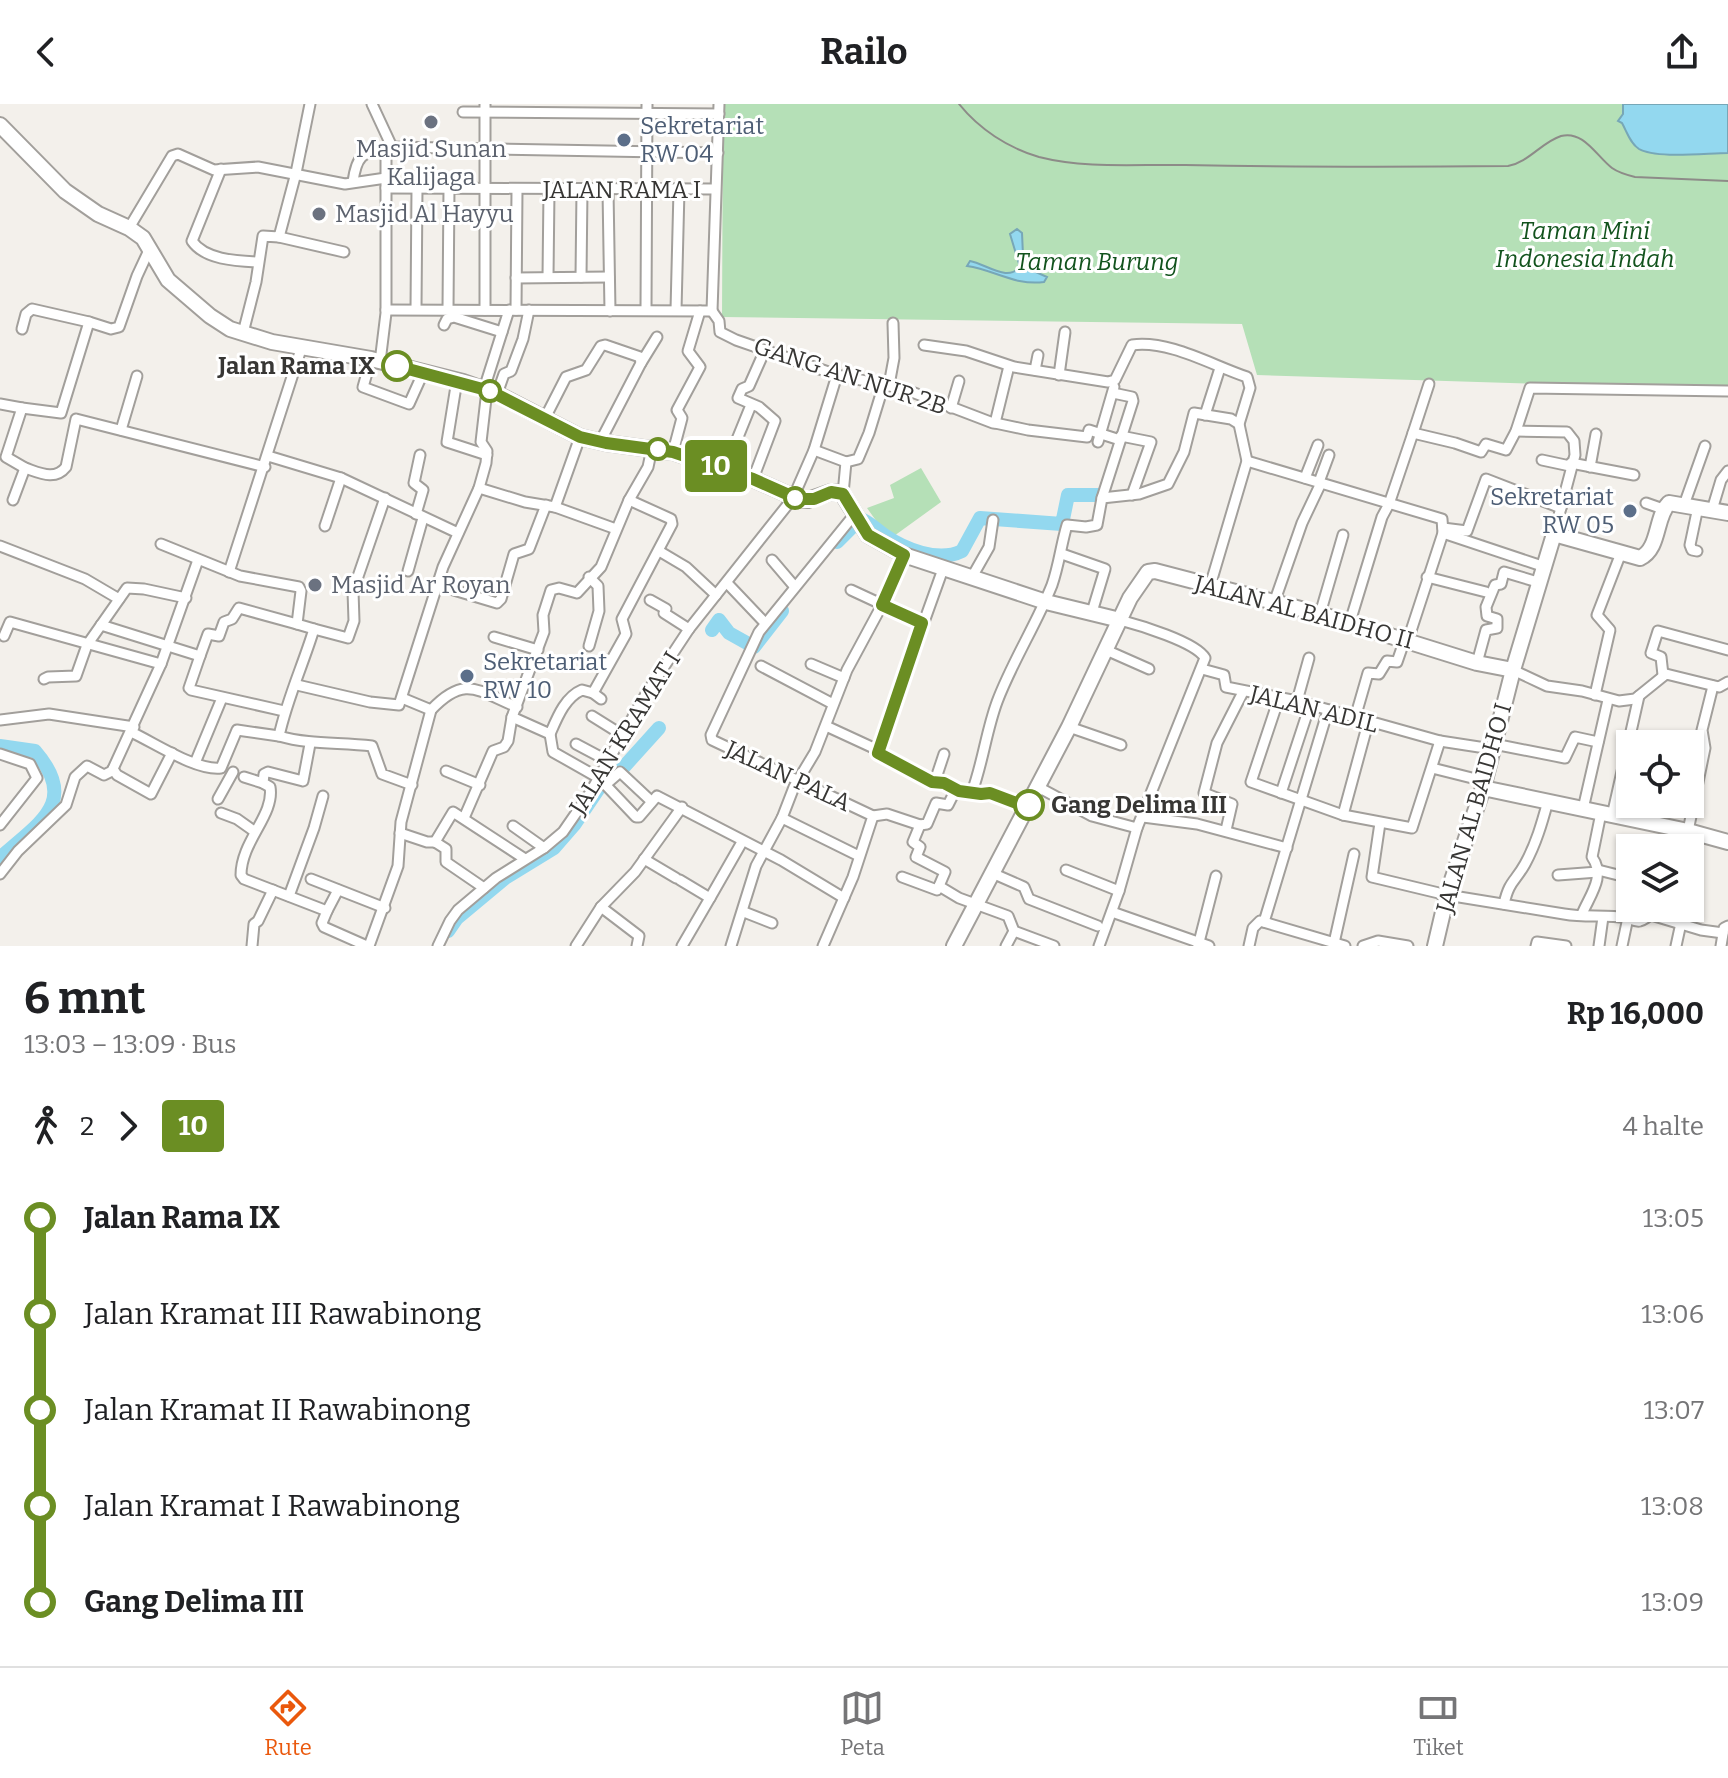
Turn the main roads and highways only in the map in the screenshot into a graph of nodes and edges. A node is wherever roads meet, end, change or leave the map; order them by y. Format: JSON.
{"nodes":[{"id":1,"x":0,"y":125,"type":"edge"},
{"id":2,"x":1728,"y":513,"type":"edge"},
{"id":3,"x":1120,"y":620,"type":"junction"},
{"id":4,"x":1513,"y":670,"type":"junction"},
{"id":5,"x":1484,"y":784,"type":"junction"},
{"id":6,"x":1728,"y":842,"type":"edge"},
{"id":7,"x":954,"y":946,"type":"edge"},
{"id":8,"x":1435,"y":946,"type":"edge"}],
"edges":[{"from":1,"to":3,"type":"main road"},
{"from":2,"to":4,"type":"main road","name":"JALAN AL BAIDHO I"},
{"from":3,"to":4,"type":"main road","name":"JALAN AL BAIDHO II"},
{"from":3,"to":7,"type":"main road"},
{"from":4,"to":5,"type":"main road","name":"JALAN AL BAIDHO I"},
{"from":5,"to":6,"type":"main road"},
{"from":5,"to":8,"type":"main road","name":"JALAN AL BAIDHO I"}]}
